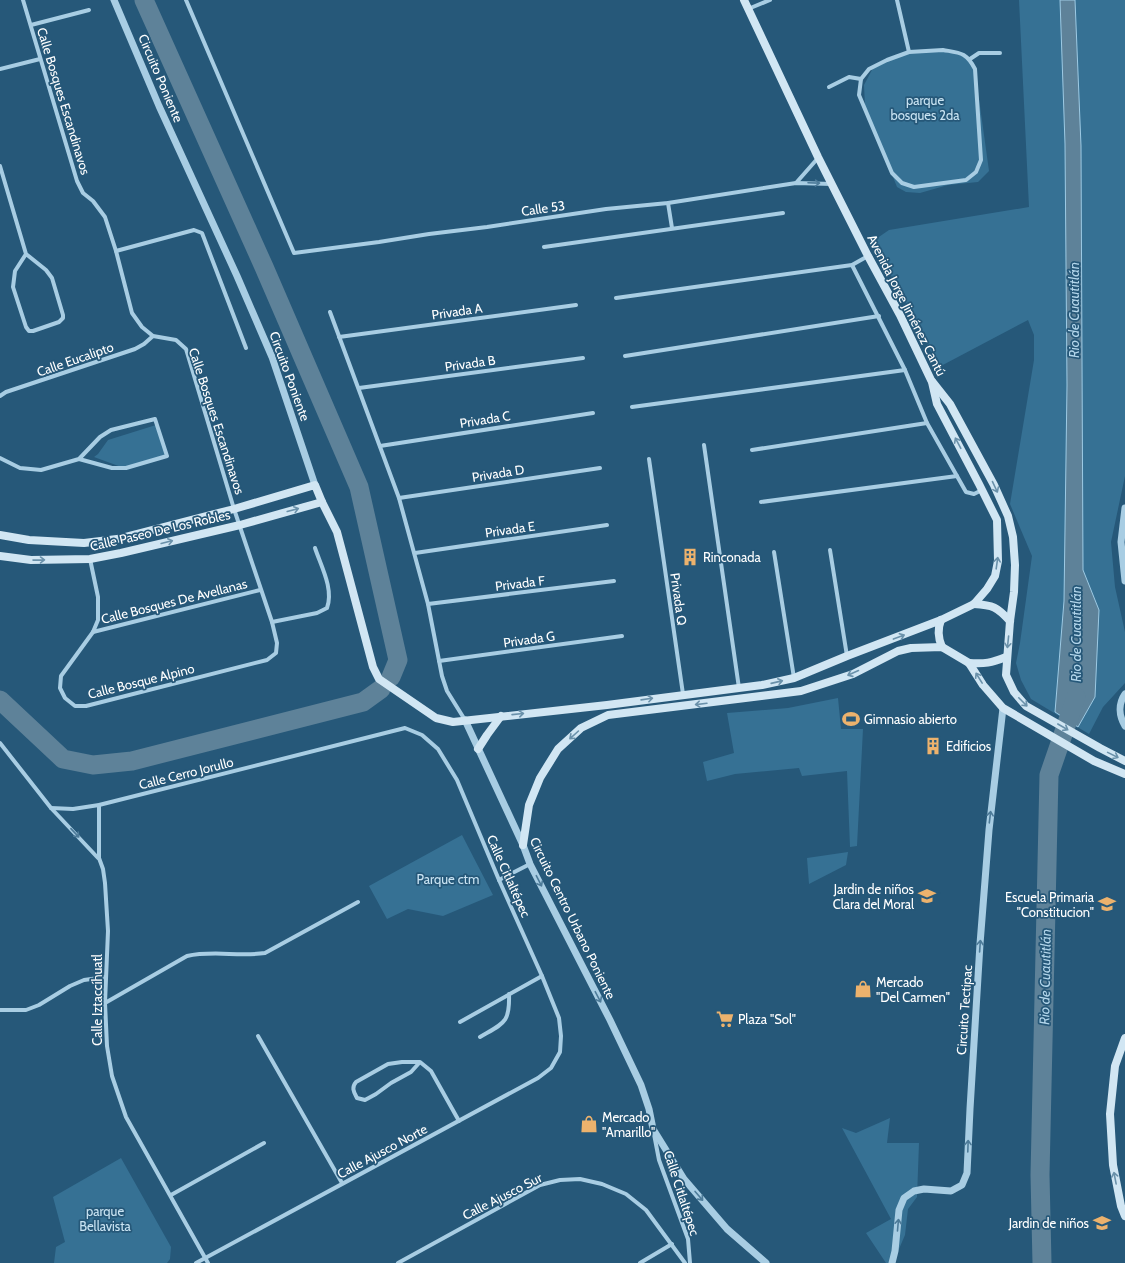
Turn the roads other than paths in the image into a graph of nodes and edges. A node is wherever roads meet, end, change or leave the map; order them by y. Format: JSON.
{"nodes":[{"id":1,"x":23,"y":0,"type":"edge"},
{"id":2,"x":114,"y":0,"type":"edge"},
{"id":3,"x":186,"y":0,"type":"edge"},
{"id":4,"x":744,"y":0,"type":"edge"},
{"id":5,"x":770,"y":0,"type":"edge"},
{"id":6,"x":897,"y":0,"type":"edge"},
{"id":7,"x":748,"y":9,"type":"junction"},
{"id":8,"x":89,"y":10,"type":"dead end"},
{"id":9,"x":31,"y":26,"type":"junction"},
{"id":10,"x":909,"y":52,"type":"junction"},
{"id":11,"x":1000,"y":53,"type":"dead end"},
{"id":12,"x":40,"y":59,"type":"junction"},
{"id":13,"x":970,"y":59,"type":"junction"},
{"id":14,"x":0,"y":69,"type":"edge"},
{"id":15,"x":861,"y":79,"type":"junction"},
{"id":16,"x":829,"y":87,"type":"dead end"},
{"id":17,"x":818,"y":157,"type":"junction"},
{"id":18,"x":0,"y":166,"type":"edge"},
{"id":19,"x":796,"y":183,"type":"junction"},
{"id":20,"x":832,"y":184,"type":"junction"},
{"id":21,"x":668,"y":203,"type":"junction"},
{"id":22,"x":783,"y":213,"type":"dead end"},
{"id":23,"x":672,"y":228,"type":"junction"},
{"id":24,"x":544,"y":247,"type":"dead end"},
{"id":25,"x":116,"y":251,"type":"junction"},
{"id":26,"x":26,"y":254,"type":"junction"},
{"id":27,"x":868,"y":256,"type":"junction"},
{"id":28,"x":852,"y":265,"type":"junction"},
{"id":29,"x":616,"y":298,"type":"dead end"},
{"id":30,"x":576,"y":305,"type":"dead end"},
{"id":31,"x":330,"y":312,"type":"dead end"},
{"id":32,"x":879,"y":316,"type":"junction"},
{"id":33,"x":153,"y":336,"type":"junction"},
{"id":34,"x":339,"y":337,"type":"junction"},
{"id":35,"x":246,"y":348,"type":"dead end"},
{"id":36,"x":625,"y":356,"type":"dead end"},
{"id":37,"x":583,"y":358,"type":"dead end"},
{"id":38,"x":905,"y":370,"type":"junction"},
{"id":39,"x":932,"y":382,"type":"junction"},
{"id":40,"x":359,"y":388,"type":"junction"},
{"id":41,"x":0,"y":396,"type":"edge"},
{"id":42,"x":632,"y":407,"type":"dead end"},
{"id":43,"x":593,"y":413,"type":"dead end"},
{"id":44,"x":927,"y":423,"type":"junction"},
{"id":45,"x":704,"y":445,"type":"dead end"},
{"id":46,"x":380,"y":446,"type":"junction"},
{"id":47,"x":752,"y":450,"type":"dead end"},
{"id":48,"x":0,"y":458,"type":"edge"},
{"id":49,"x":80,"y":459,"type":"junction"},
{"id":50,"x":649,"y":459,"type":"dead end"},
{"id":51,"x":600,"y":468,"type":"dead end"},
{"id":52,"x":957,"y":476,"type":"junction"},
{"id":53,"x":315,"y":485,"type":"junction"},
{"id":54,"x":982,"y":490,"type":"junction"},
{"id":55,"x":399,"y":498,"type":"junction"},
{"id":56,"x":322,"y":502,"type":"junction"},
{"id":57,"x":761,"y":502,"type":"dead end"},
{"id":58,"x":1125,"y":508,"type":"edge"},
{"id":59,"x":234,"y":509,"type":"junction"},
{"id":60,"x":240,"y":525,"type":"junction"},
{"id":61,"x":607,"y":525,"type":"dead end"},
{"id":62,"x":0,"y":535,"type":"edge"},
{"id":63,"x":315,"y":548,"type":"dead end"},
{"id":64,"x":830,"y":550,"type":"dead end"},
{"id":65,"x":415,"y":552,"type":"junction"},
{"id":66,"x":774,"y":552,"type":"dead end"},
{"id":67,"x":0,"y":556,"type":"edge"},
{"id":68,"x":90,"y":559,"type":"junction"},
{"id":69,"x":614,"y":581,"type":"dead end"},
{"id":70,"x":1125,"y":581,"type":"edge"},
{"id":71,"x":260,"y":590,"type":"junction"},
{"id":72,"x":428,"y":604,"type":"junction"},
{"id":73,"x":974,"y":604,"type":"junction"},
{"id":74,"x":941,"y":620,"type":"junction"},
{"id":75,"x":1010,"y":621,"type":"junction"},
{"id":76,"x":272,"y":622,"type":"junction"},
{"id":77,"x":93,"y":632,"type":"junction"},
{"id":78,"x":622,"y":636,"type":"dead end"},
{"id":79,"x":942,"y":647,"type":"junction"},
{"id":80,"x":276,"y":653,"type":"joint"},
{"id":81,"x":846,"y":656,"type":"junction"},
{"id":82,"x":1006,"y":657,"type":"junction"},
{"id":83,"x":439,"y":661,"type":"junction"},
{"id":84,"x":969,"y":663,"type":"junction"},
{"id":85,"x":794,"y":678,"type":"junction"},
{"id":86,"x":739,"y":688,"type":"junction"},
{"id":87,"x":683,"y":694,"type":"junction"},
{"id":88,"x":1125,"y":694,"type":"edge"},
{"id":89,"x":1003,"y":708,"type":"junction"},
{"id":90,"x":501,"y":716,"type":"junction"},
{"id":91,"x":465,"y":720,"type":"junction"},
{"id":92,"x":1125,"y":726,"type":"edge"},
{"id":93,"x":405,"y":728,"type":"joint"},
{"id":94,"x":0,"y":743,"type":"edge"},
{"id":95,"x":1100,"y":748,"type":"junction"},
{"id":96,"x":478,"y":749,"type":"junction"},
{"id":97,"x":1094,"y":761,"type":"junction"},
{"id":98,"x":1125,"y":761,"type":"edge"},
{"id":99,"x":1125,"y":774,"type":"edge"},
{"id":100,"x":99,"y":805,"type":"junction"},
{"id":101,"x":51,"y":808,"type":"junction"},
{"id":102,"x":523,"y":845,"type":"junction"},
{"id":103,"x":99,"y":858,"type":"junction"},
{"id":104,"x":530,"y":864,"type":"junction"},
{"id":105,"x":499,"y":880,"type":"junction"},
{"id":106,"x":358,"y":902,"type":"dead end"},
{"id":107,"x":542,"y":976,"type":"junction"},
{"id":108,"x":106,"y":977,"type":"junction"},
{"id":109,"x":509,"y":994,"type":"junction"},
{"id":110,"x":105,"y":1003,"type":"junction"},
{"id":111,"x":0,"y":1010,"type":"edge"},
{"id":112,"x":460,"y":1022,"type":"dead end"},
{"id":113,"x":258,"y":1036,"type":"dead end"},
{"id":114,"x":480,"y":1037,"type":"dead end"},
{"id":115,"x":1125,"y":1038,"type":"edge"},
{"id":116,"x":560,"y":1052,"type":"joint"},
{"id":117,"x":420,"y":1062,"type":"junction"},
{"id":118,"x":459,"y":1121,"type":"junction"},
{"id":119,"x":653,"y":1129,"type":"junction"},
{"id":120,"x":264,"y":1143,"type":"dead end"},
{"id":121,"x":342,"y":1183,"type":"junction"},
{"id":122,"x":171,"y":1195,"type":"junction"},
{"id":123,"x":1125,"y":1216,"type":"edge"},
{"id":124,"x":672,"y":1244,"type":"junction"},
{"id":125,"x":205,"y":1258,"type":"junction"},
{"id":126,"x":196,"y":1263,"type":"edge"},
{"id":127,"x":208,"y":1263,"type":"edge"},
{"id":128,"x":398,"y":1263,"type":"edge"},
{"id":129,"x":640,"y":1263,"type":"edge"},
{"id":130,"x":685,"y":1263,"type":"edge"},
{"id":131,"x":690,"y":1263,"type":"edge"},
{"id":132,"x":766,"y":1263,"type":"edge"},
{"id":133,"x":892,"y":1263,"type":"edge"}],
"edges":[{"from":1,"to":9,"type":"street","name":"Calle Bosques Escandinavos"},
{"from":2,"to":53,"type":"street","name":"Circuito Poniente"},
{"from":3,"to":21,"type":"street","name":"Calle 53"},
{"from":4,"to":7,"type":"main road","name":"Avenida Jorge Jiménez Cantú"},
{"from":5,"to":7,"type":"street"},
{"from":6,"to":10,"type":"street"},
{"from":7,"to":17,"type":"main road","name":"Avenida Jorge Jiménez Cantú"},
{"from":8,"to":9,"type":"street"},
{"from":9,"to":12,"type":"street","name":"Calle Bosques Escandinavos"},
{"from":10,"to":13,"type":"street"},
{"from":10,"to":15,"type":"street"},
{"from":11,"to":13,"type":"street"},
{"from":12,"to":14,"type":"street"},
{"from":12,"to":25,"type":"street","name":"Calle Bosques Escandinavos"},
{"from":13,"to":15,"type":"street"},
{"from":15,"to":16,"type":"street"},
{"from":17,"to":19,"type":"street"},
{"from":17,"to":20,"type":"main road","name":"Avenida Jorge Jiménez Cantú"},
{"from":18,"to":26,"type":"street"},
{"from":19,"to":20,"type":"street","name":"Calle 53","one_way":true},
{"from":19,"to":21,"type":"street","name":"Calle 53"},
{"from":20,"to":27,"type":"main road","name":"Avenida Jorge Jiménez Cantú"},
{"from":21,"to":23,"type":"street"},
{"from":22,"to":23,"type":"street"},
{"from":23,"to":24,"type":"street"},
{"from":25,"to":33,"type":"street","name":"Calle Bosques Escandinavos"},
{"from":25,"to":35,"type":"street"},
{"from":26,"to":26,"type":"street"},
{"from":27,"to":28,"type":"street"},
{"from":27,"to":39,"type":"main road","name":"Avenida Jorge Jiménez Cantú"},
{"from":28,"to":29,"type":"street"},
{"from":28,"to":32,"type":"street"},
{"from":30,"to":34,"type":"street","name":"Privada A"},
{"from":31,"to":34,"type":"street"},
{"from":32,"to":36,"type":"street"},
{"from":32,"to":38,"type":"street"},
{"from":33,"to":41,"type":"street","name":"Calle Eucalipto"},
{"from":33,"to":59,"type":"street","name":"Calle Bosques Escandinavos"},
{"from":34,"to":40,"type":"street"},
{"from":37,"to":40,"type":"street","name":"Privada B"},
{"from":38,"to":42,"type":"street"},
{"from":38,"to":44,"type":"street"},
{"from":54,"to":39,"type":"main road","one_way":true},
{"from":39,"to":75,"type":"main road","name":"Avenida Jorge Jiménez Cantú","one_way":true},
{"from":40,"to":46,"type":"street"},
{"from":43,"to":46,"type":"street","name":"Privada C"},
{"from":44,"to":47,"type":"street"},
{"from":44,"to":52,"type":"street"},
{"from":45,"to":86,"type":"street"},
{"from":46,"to":55,"type":"street"},
{"from":48,"to":49,"type":"street"},
{"from":49,"to":49,"type":"street"},
{"from":50,"to":87,"type":"street","name":"Privada Q"},
{"from":51,"to":55,"type":"street","name":"Privada D"},
{"from":52,"to":54,"type":"street"},
{"from":52,"to":57,"type":"street"},
{"from":53,"to":56,"type":"main road","name":"Circuito Poniente"},
{"from":53,"to":59,"type":"main road","name":"Calle Paseo De Los Robles"},
{"from":73,"to":54,"type":"main road","one_way":true},
{"from":55,"to":65,"type":"street"},
{"from":60,"to":56,"type":"main road","name":"Calle Paseo De Los Robles","one_way":true},
{"from":56,"to":91,"type":"main road","name":"Circuito Poniente"},
{"from":58,"to":70,"type":"street"},
{"from":59,"to":60,"type":"street","name":"Calle Bosques Escandinavos"},
{"from":59,"to":62,"type":"main road","name":"Calle Paseo De Los Robles"},
{"from":68,"to":60,"type":"main road","name":"Calle Paseo De Los Robles","one_way":true},
{"from":60,"to":71,"type":"street","name":"Calle Bosques Escandinavos"},
{"from":61,"to":65,"type":"street","name":"Privada E"},
{"from":63,"to":76,"type":"street"},
{"from":64,"to":81,"type":"street"},
{"from":65,"to":72,"type":"street"},
{"from":66,"to":85,"type":"street"},
{"from":67,"to":68,"type":"main road","name":"Calle Paseo De Los Robles","one_way":true},
{"from":68,"to":77,"type":"street","name":"Calle Bosque Alpino"},
{"from":69,"to":72,"type":"street","name":"Privada F"},
{"from":71,"to":76,"type":"street","name":"Calle Bosques Escandinavos"},
{"from":71,"to":77,"type":"street","name":"Calle Bosques De Avellanas"},
{"from":72,"to":83,"type":"street"},
{"from":73,"to":74,"type":"main road"},
{"from":73,"to":75,"type":"main road"},
{"from":74,"to":79,"type":"main road"},
{"from":81,"to":74,"type":"main road","name":"Circuito Poniente","one_way":true},
{"from":75,"to":82,"type":"main road","name":"Avenida Jorge Jiménez Cantú","one_way":true},
{"from":76,"to":80,"type":"street","name":"Calle Bosques Escandinavos"},
{"from":77,"to":80,"type":"street","name":"Calle Bosque Alpino"},
{"from":78,"to":83,"type":"street","name":"Privada G"},
{"from":79,"to":84,"type":"main road"},
{"from":79,"to":102,"type":"main road","one_way":true},
{"from":81,"to":85,"type":"main road","name":"Circuito Poniente"},
{"from":82,"to":84,"type":"main road"},
{"from":82,"to":95,"type":"main road","name":"Avenida Jorge Jiménez Cantú","one_way":true},
{"from":83,"to":91,"type":"street"},
{"from":89,"to":84,"type":"main road","one_way":true},
{"from":86,"to":85,"type":"main road","name":"Circuito Poniente","one_way":true},
{"from":86,"to":87,"type":"main road","name":"Circuito Poniente"},
{"from":90,"to":87,"type":"main road","name":"Circuito Poniente","one_way":true},
{"from":88,"to":92,"type":"street"},
{"from":89,"to":97,"type":"main road"},
{"from":133,"to":89,"type":"street","name":"Circuito Tectipac","one_way":true},
{"from":90,"to":91,"type":"main road","name":"Circuito Poniente"},
{"from":90,"to":96,"type":"main road"},
{"from":91,"to":96,"type":"street","name":"Circuito Centro Urbano Poniente"},
{"from":93,"to":100,"type":"street","name":"Calle Cerro Jorullo"},
{"from":93,"to":105,"type":"street","name":"Calle Citlaltépec"},
{"from":94,"to":101,"type":"street"},
{"from":95,"to":97,"type":"main road"},
{"from":95,"to":98,"type":"main road","one_way":true},
{"from":96,"to":102,"type":"street","name":"Circuito Centro Urbano Poniente"},
{"from":97,"to":99,"type":"main road"},
{"from":100,"to":101,"type":"street","name":"Calle Cerro Jorullo"},
{"from":100,"to":103,"type":"street","name":"Calle Iztaccíhuatl"},
{"from":101,"to":103,"type":"street","name":"Calle Iztaccíhuatl","one_way":true},
{"from":102,"to":104,"type":"street","name":"Circuito Centro Urbano Poniente"},
{"from":103,"to":108,"type":"street","name":"Calle Iztaccíhuatl"},
{"from":104,"to":105,"type":"street"},
{"from":104,"to":119,"type":"street","name":"Circuito Centro Urbano Poniente","one_way":true},
{"from":105,"to":107,"type":"street","name":"Calle Citlaltépec"},
{"from":106,"to":110,"type":"street"},
{"from":107,"to":109,"type":"street"},
{"from":107,"to":116,"type":"street","name":"Calle Citlaltépec"},
{"from":108,"to":110,"type":"street","name":"Calle Iztaccíhuatl"},
{"from":108,"to":111,"type":"street"},
{"from":109,"to":112,"type":"street"},
{"from":109,"to":114,"type":"street"},
{"from":110,"to":122,"type":"street","name":"Calle Iztaccíhuatl"},
{"from":113,"to":121,"type":"street"},
{"from":123,"to":115,"type":"main road","one_way":true},
{"from":116,"to":118,"type":"street","name":"Calle Ajusco Norte"},
{"from":117,"to":117,"type":"street"},
{"from":117,"to":118,"type":"street"},
{"from":118,"to":121,"type":"street","name":"Calle Ajusco Norte"},
{"from":119,"to":131,"type":"street","name":"Calle Citlaltépec"},
{"from":119,"to":132,"type":"street","one_way":true},
{"from":120,"to":122,"type":"street"},
{"from":121,"to":125,"type":"street","name":"Calle Ajusco Norte"},
{"from":122,"to":125,"type":"street","name":"Calle Iztaccíhuatl"},
{"from":124,"to":128,"type":"street","name":"Calle Ajusco Sur"},
{"from":124,"to":129,"type":"street"},
{"from":124,"to":130,"type":"street","name":"Calle Ajusco Sur"},
{"from":125,"to":126,"type":"street","name":"Calle Ajusco Norte"},
{"from":125,"to":127,"type":"street","name":"Calle Iztaccíhuatl"}]}
